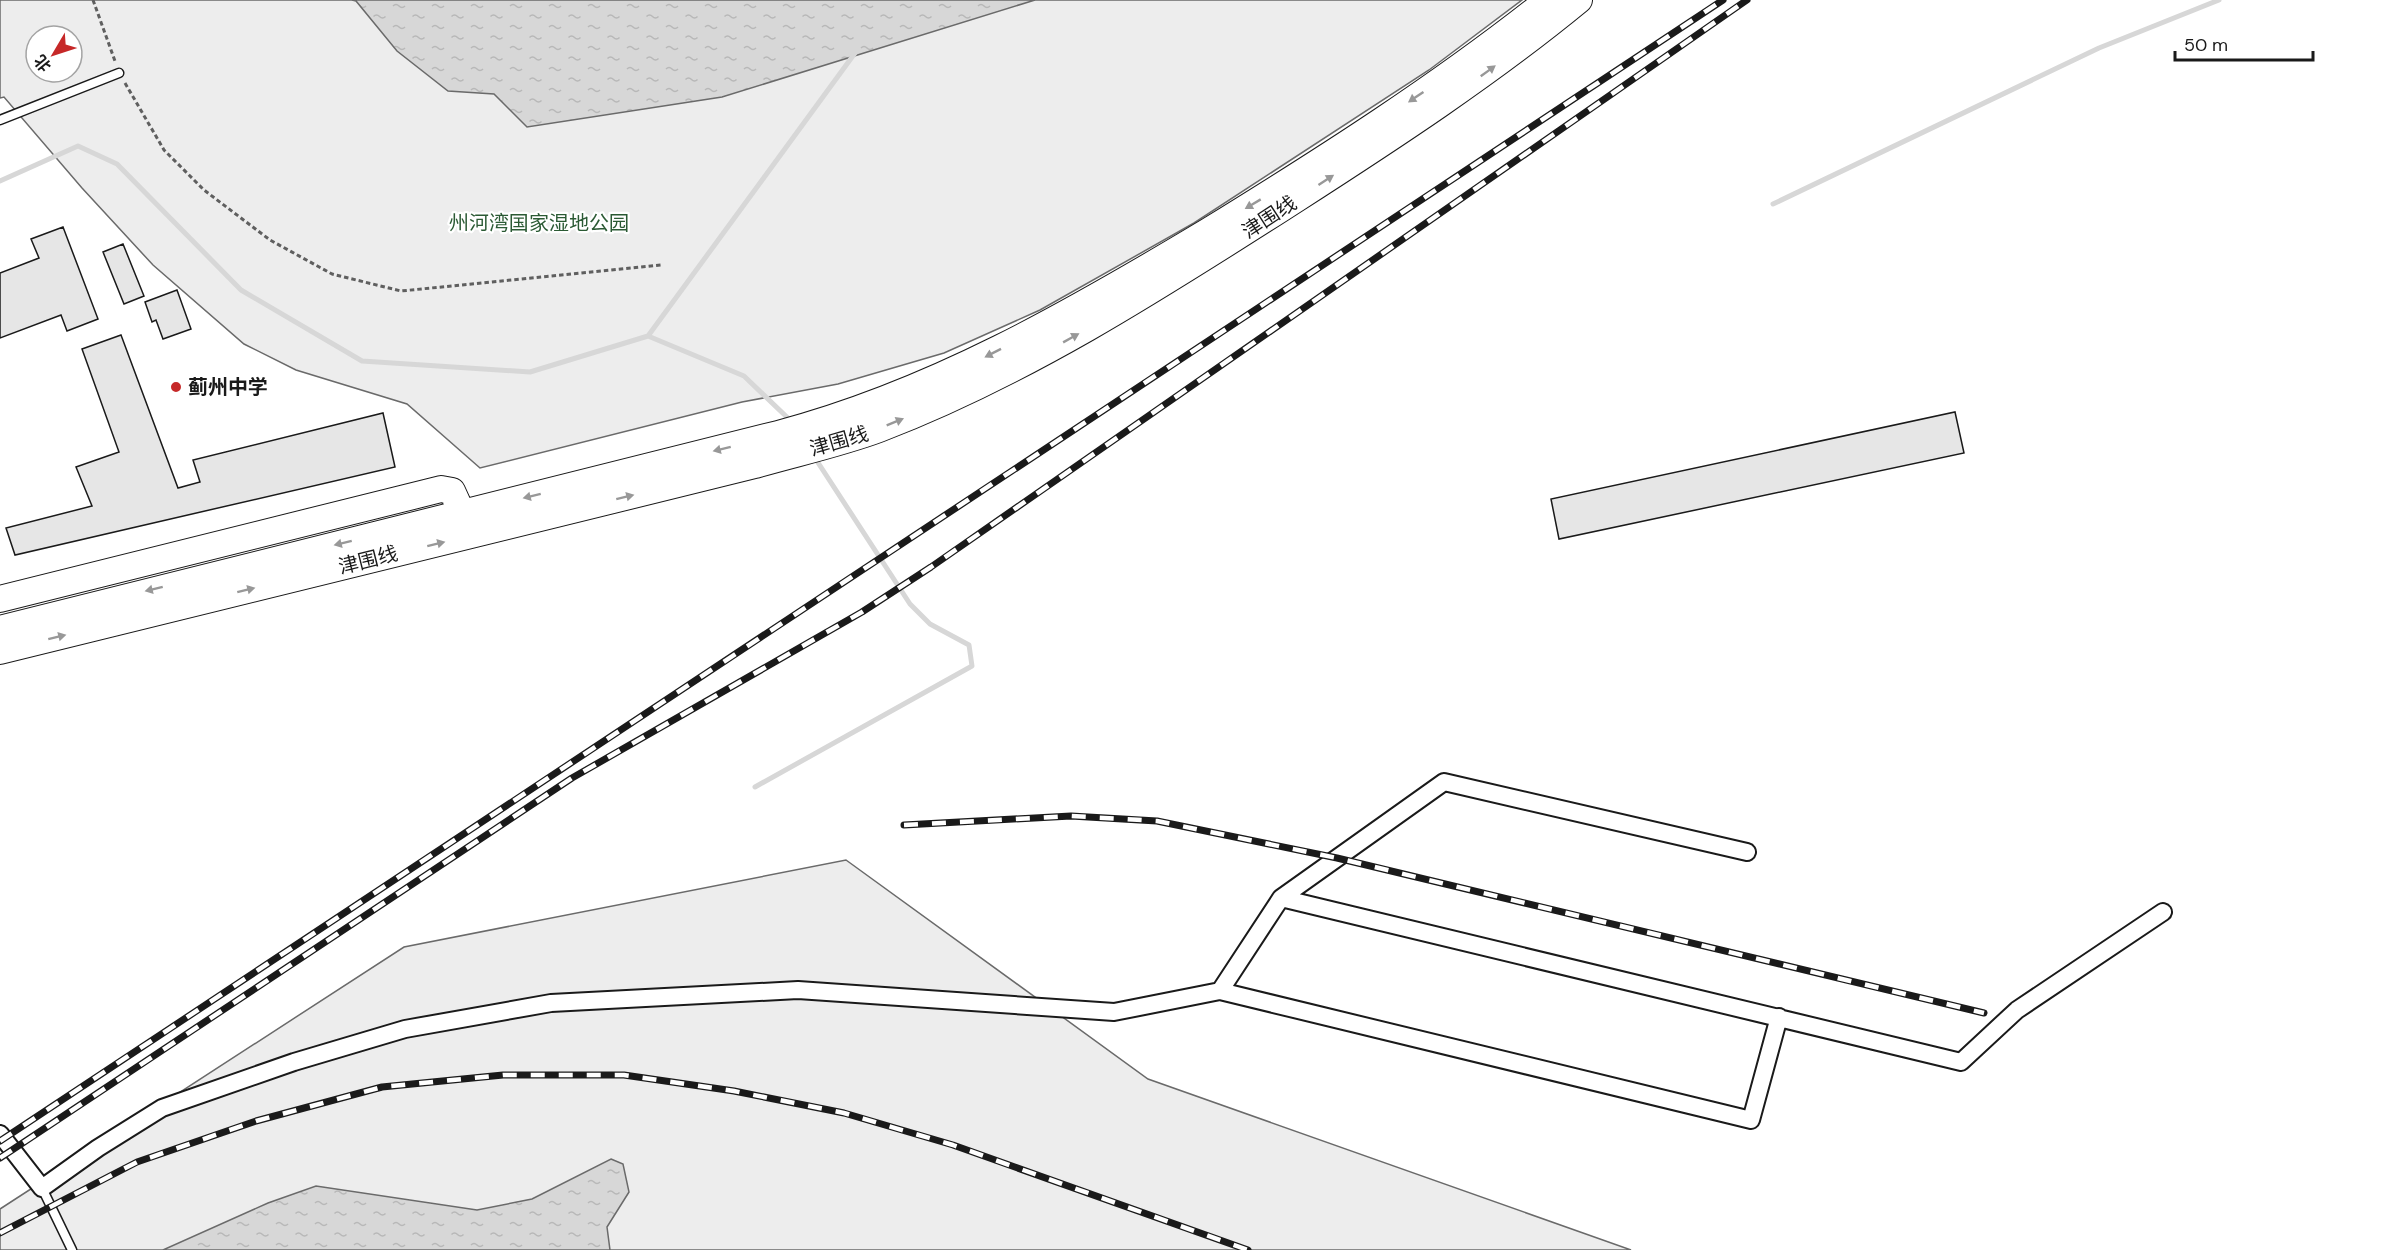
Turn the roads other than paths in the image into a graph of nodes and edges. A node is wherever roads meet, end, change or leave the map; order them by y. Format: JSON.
{"nodes":[{"id":1,"x":1548,"y":0,"type":"edge"},
{"id":2,"x":1579,"y":0,"type":"edge"},
{"id":3,"x":119,"y":73,"type":"road end"},
{"id":4,"x":0,"y":120,"type":"edge"},
{"id":5,"x":834,"y":431,"type":"junction"},
{"id":6,"x":785,"y":444,"type":"junction"},
{"id":7,"x":462,"y":513,"type":"junction"},
{"id":8,"x":0,"y":599,"type":"edge"},
{"id":9,"x":0,"y":629,"type":"edge"},
{"id":10,"x":0,"y":651,"type":"edge"},
{"id":11,"x":1747,"y":852,"type":"dead end"},
{"id":12,"x":1281,"y":898,"type":"junction"},
{"id":13,"x":2163,"y":912,"type":"dead end"},
{"id":14,"x":1220,"y":991,"type":"junction"},
{"id":15,"x":1779,"y":1017,"type":"junction"},
{"id":16,"x":0,"y":1134,"type":"edge"},
{"id":17,"x":42,"y":1188,"type":"junction"},
{"id":18,"x":72,"y":1250,"type":"edge"}],
"edges":[{"from":1,"to":5,"type":"main road","name":"津围线","one_way":true},
{"from":5,"to":2,"type":"main road","name":"津围线","one_way":true},
{"from":3,"to":4,"type":"lane"},
{"from":5,"to":6,"type":"main road","name":"津围线"},
{"from":6,"to":7,"type":"main road","name":"津围线","one_way":true},
{"from":10,"to":6,"type":"main road","name":"津围线","one_way":true},
{"from":7,"to":8,"type":"main road"},
{"from":7,"to":9,"type":"main road","name":"津围线","one_way":true},
{"from":11,"to":12,"type":"street"},
{"from":12,"to":14,"type":"street"},
{"from":12,"to":15,"type":"street"},
{"from":13,"to":15,"type":"street"},
{"from":14,"to":15,"type":"street"},
{"from":14,"to":17,"type":"street"},
{"from":16,"to":17,"type":"street"},
{"from":17,"to":18,"type":"lane"}]}
